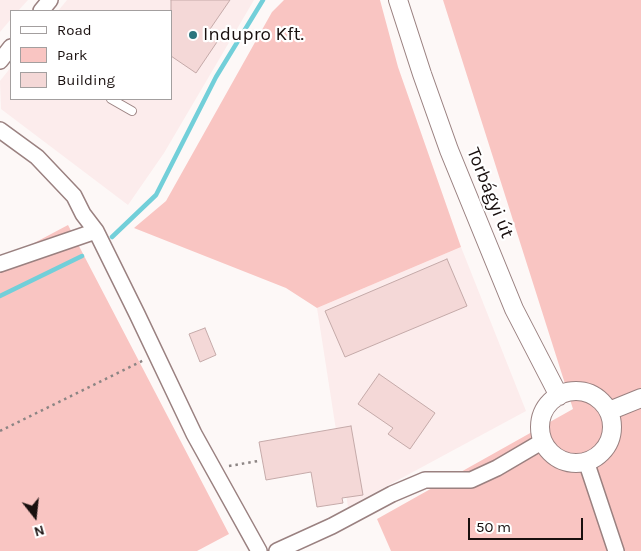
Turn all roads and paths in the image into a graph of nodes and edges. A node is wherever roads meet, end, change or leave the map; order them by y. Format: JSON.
{"nodes":[{"id":1,"x":50,"y":0,"type":"edge"},
{"id":2,"x":398,"y":0,"type":"edge"},
{"id":3,"x":41,"y":10,"type":"edge"},
{"id":4,"x":10,"y":48,"type":"edge"},
{"id":5,"x":0,"y":61,"type":"edge"},
{"id":6,"x":113,"y":100,"type":"edge"},
{"id":7,"x":132,"y":111,"type":"dead end"},
{"id":8,"x":0,"y":130,"type":"edge"},
{"id":9,"x":96,"y":231,"type":"junction"},
{"id":10,"x":0,"y":264,"type":"edge"},
{"id":11,"x":156,"y":354,"type":"junction"},
{"id":12,"x":559,"y":396,"type":"junction"},
{"id":13,"x":641,"y":398,"type":"edge"},
{"id":14,"x":609,"y":411,"type":"junction"},
{"id":15,"x":0,"y":431,"type":"edge"},
{"id":16,"x":544,"y":441,"type":"junction"},
{"id":17,"x":258,"y":461,"type":"dead end"},
{"id":18,"x":586,"y":461,"type":"junction"},
{"id":19,"x":213,"y":469,"type":"junction"},
{"id":20,"x":259,"y":551,"type":"edge"},
{"id":21,"x":277,"y":551,"type":"edge"},
{"id":22,"x":616,"y":551,"type":"edge"}],
"edges":[{"from":1,"to":3,"type":"street"},
{"from":2,"to":12,"type":"street","name":"Torbágyi út"},
{"from":4,"to":5,"type":"street"},
{"from":6,"to":7,"type":"lane"},
{"from":8,"to":9,"type":"street"},
{"from":9,"to":10,"type":"street"},
{"from":9,"to":11,"type":"street"},
{"from":11,"to":15,"type":"path"},
{"from":11,"to":19,"type":"street"},
{"from":12,"to":14,"type":"street"},
{"from":12,"to":16,"type":"street"},
{"from":13,"to":14,"type":"street"},
{"from":14,"to":18,"type":"street"},
{"from":16,"to":18,"type":"street"},
{"from":16,"to":21,"type":"street"},
{"from":17,"to":19,"type":"path"},
{"from":18,"to":22,"type":"street"},
{"from":19,"to":20,"type":"street"}]}
